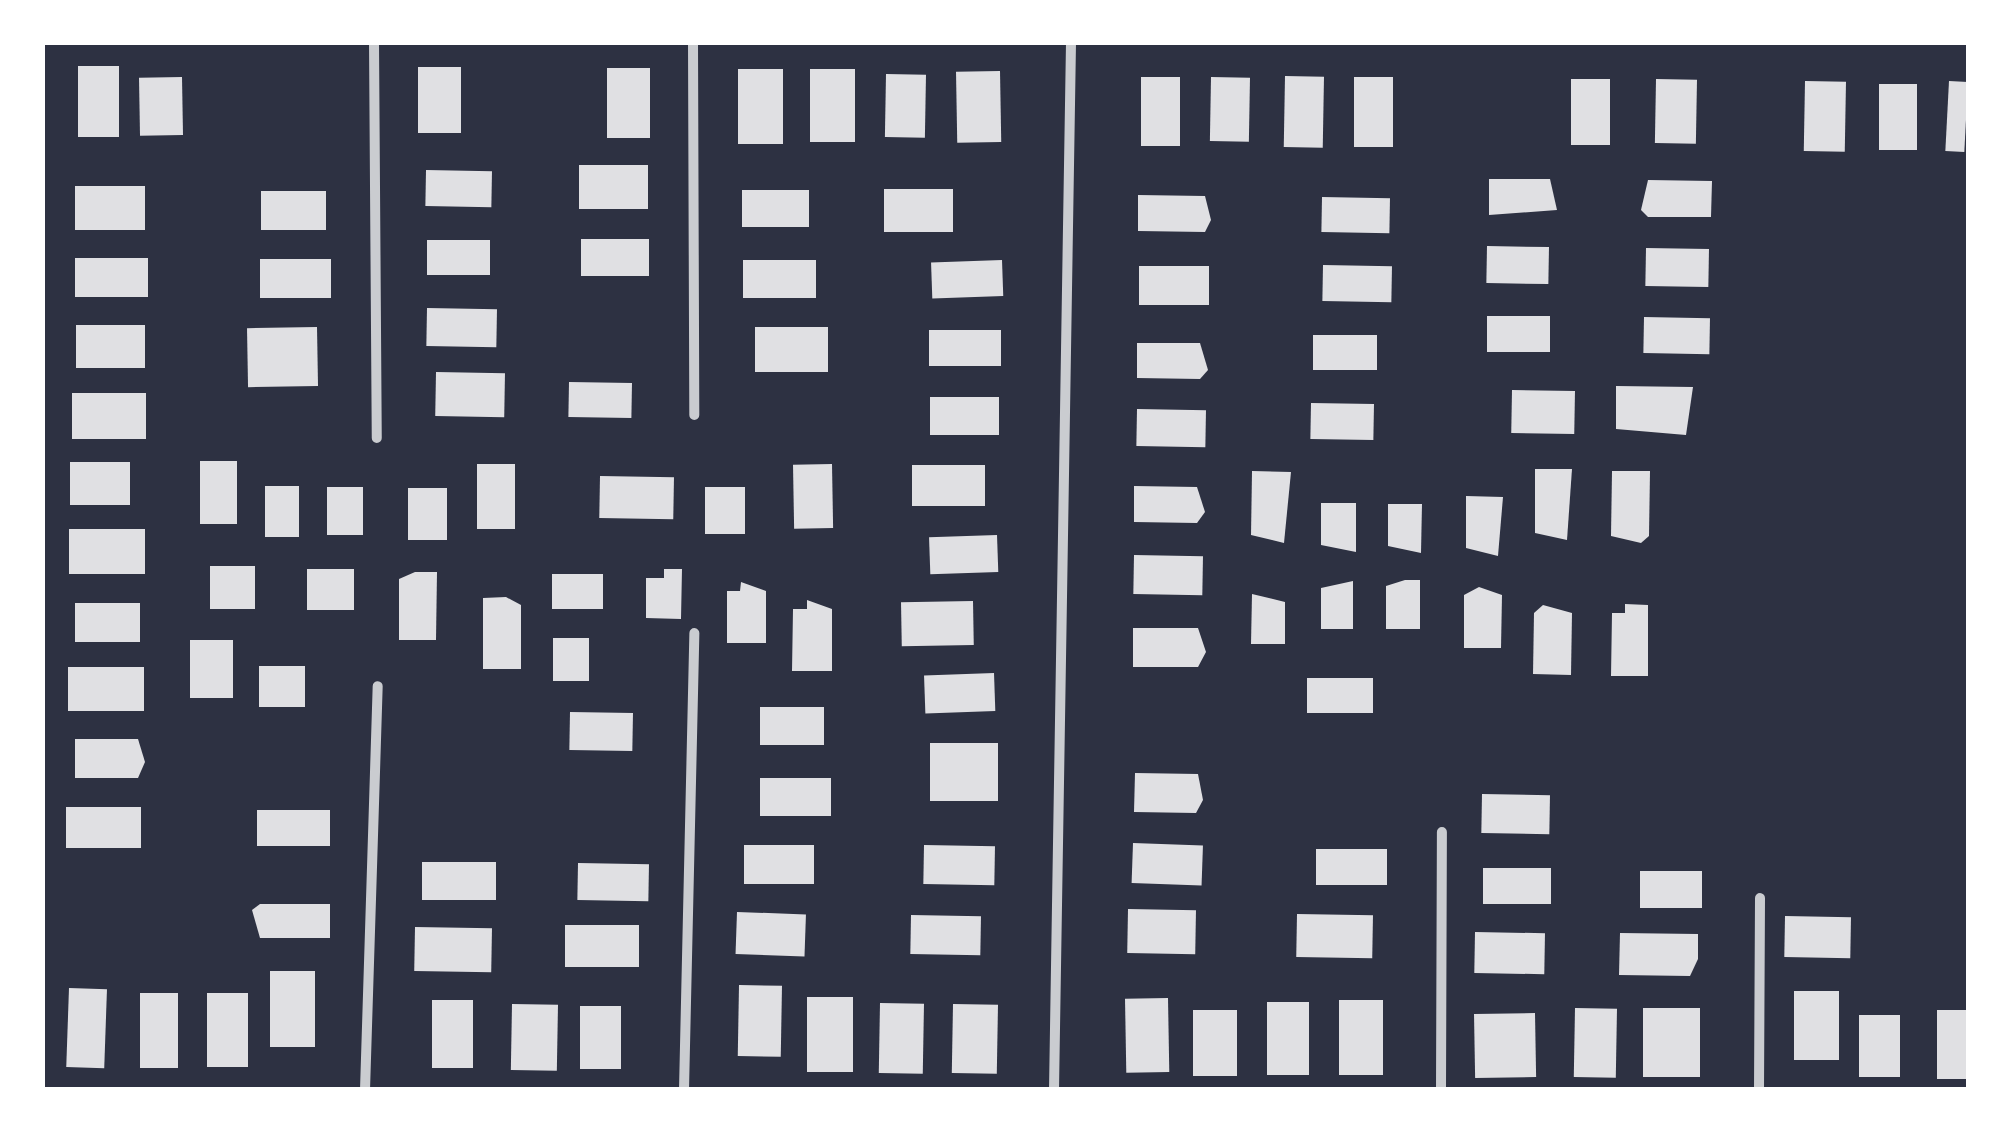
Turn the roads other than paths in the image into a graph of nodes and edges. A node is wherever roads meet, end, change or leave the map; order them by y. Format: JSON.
{"nodes":[{"id":1,"x":374,"y":42,"type":"edge"},
{"id":2,"x":694,"y":42,"type":"edge"},
{"id":3,"x":1071,"y":42,"type":"edge"},
{"id":4,"x":694,"y":415,"type":"dead end"},
{"id":5,"x":377,"y":438,"type":"dead end"},
{"id":6,"x":694,"y":633,"type":"dead end"},
{"id":7,"x":378,"y":686,"type":"dead end"},
{"id":8,"x":1442,"y":832,"type":"dead end"},
{"id":9,"x":1760,"y":898,"type":"dead end"},
{"id":10,"x":365,"y":1090,"type":"edge"},
{"id":11,"x":684,"y":1090,"type":"edge"},
{"id":12,"x":1054,"y":1090,"type":"edge"},
{"id":13,"x":1440,"y":1090,"type":"edge"},
{"id":14,"x":1759,"y":1090,"type":"edge"}],
"edges":[{"from":1,"to":5,"type":"street"},
{"from":2,"to":4,"type":"street"},
{"from":3,"to":12,"type":"street"},
{"from":6,"to":11,"type":"street"},
{"from":7,"to":10,"type":"street"},
{"from":8,"to":13,"type":"street"},
{"from":9,"to":14,"type":"street"}]}
